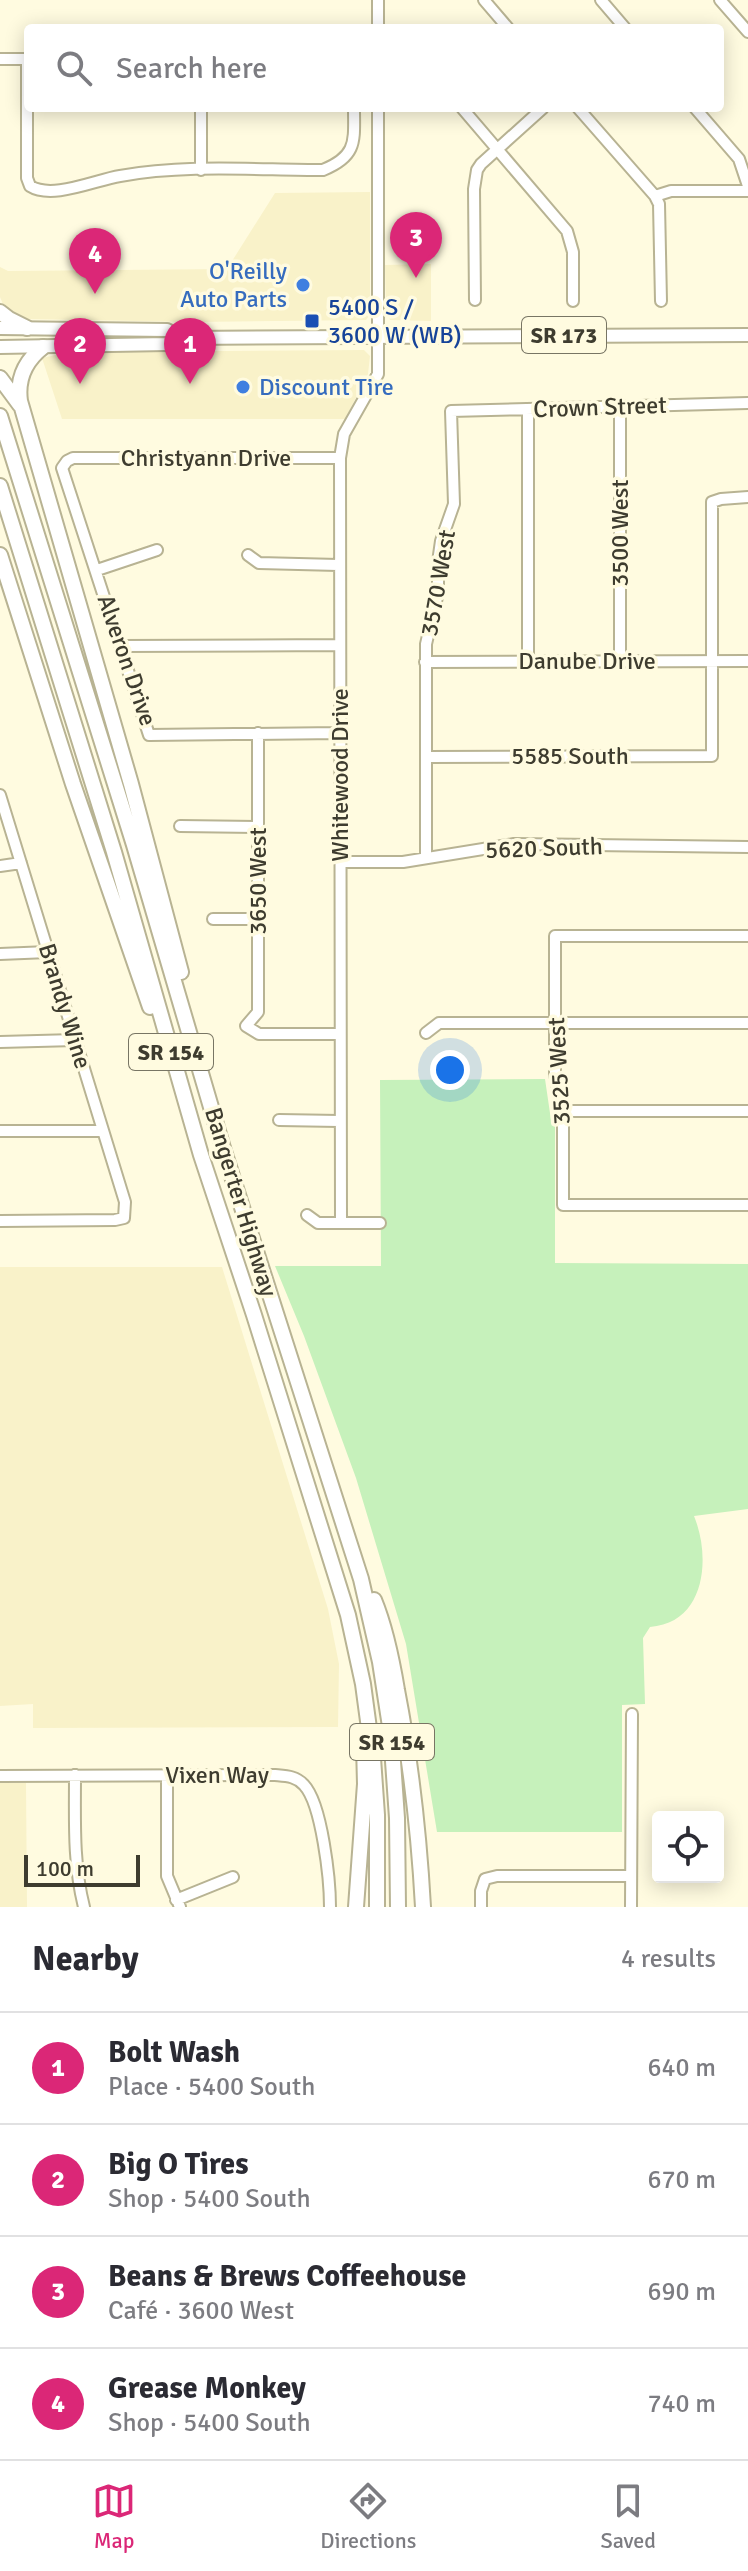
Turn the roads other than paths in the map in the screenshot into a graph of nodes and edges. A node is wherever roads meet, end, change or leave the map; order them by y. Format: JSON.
{"nodes":[{"id":1,"x":378,"y":0,"type":"edge"},
{"id":2,"x":484,"y":0,"type":"edge"},
{"id":3,"x":601,"y":0,"type":"edge"},
{"id":4,"x":720,"y":0,"type":"edge"},
{"id":5,"x":378,"y":24,"type":"edge"},
{"id":6,"x":505,"y":24,"type":"edge"},
{"id":7,"x":622,"y":24,"type":"edge"},
{"id":8,"x":748,"y":32,"type":"edge"},
{"id":9,"x":0,"y":59,"type":"edge"},
{"id":10,"x":24,"y":59,"type":"edge"},
{"id":11,"x":28,"y":112,"type":"edge"},
{"id":12,"x":201,"y":112,"type":"edge"},
{"id":13,"x":354,"y":112,"type":"edge"},
{"id":14,"x":378,"y":112,"type":"edge"},
{"id":15,"x":466,"y":112,"type":"edge"},
{"id":16,"x":538,"y":112,"type":"edge"},
{"id":17,"x":582,"y":112,"type":"edge"},
{"id":18,"x":698,"y":112,"type":"edge"},
{"id":19,"x":497,"y":148,"type":"junction"},
{"id":20,"x":201,"y":170,"type":"junction"},
{"id":21,"x":748,"y":188,"type":"edge"},
{"id":22,"x":655,"y":196,"type":"junction"},
{"id":23,"x":475,"y":300,"type":"dead end"},
{"id":24,"x":573,"y":301,"type":"dead end"},
{"id":25,"x":661,"y":301,"type":"dead end"},
{"id":26,"x":0,"y":312,"type":"edge"},
{"id":27,"x":0,"y":328,"type":"edge"},
{"id":28,"x":27,"y":328,"type":"junction"},
{"id":29,"x":748,"y":335,"type":"edge"},
{"id":30,"x":380,"y":336,"type":"junction"},
{"id":31,"x":181,"y":338,"type":"junction"},
{"id":32,"x":0,"y":347,"type":"edge"},
{"id":33,"x":43,"y":347,"type":"junction"},
{"id":34,"x":0,"y":378,"type":"edge"},
{"id":35,"x":748,"y":403,"type":"edge"},
{"id":36,"x":620,"y":406,"type":"junction"},
{"id":37,"x":22,"y":409,"type":"junction"},
{"id":38,"x":528,"y":409,"type":"junction"},
{"id":39,"x":451,"y":411,"type":"joint"},
{"id":40,"x":0,"y":416,"type":"edge"},
{"id":41,"x":73,"y":458,"type":"joint"},
{"id":42,"x":340,"y":458,"type":"junction"},
{"id":43,"x":0,"y":486,"type":"edge"},
{"id":44,"x":748,"y":497,"type":"edge"},
{"id":45,"x":157,"y":550,"type":"dead end"},
{"id":46,"x":0,"y":555,"type":"edge"},
{"id":47,"x":248,"y":555,"type":"dead end"},
{"id":48,"x":338,"y":565,"type":"junction"},
{"id":49,"x":97,"y":570,"type":"junction"},
{"id":50,"x":339,"y":645,"type":"junction"},
{"id":51,"x":121,"y":646,"type":"junction"},
{"id":52,"x":528,"y":660,"type":"junction"},
{"id":53,"x":620,"y":661,"type":"junction"},
{"id":54,"x":712,"y":661,"type":"junction"},
{"id":55,"x":748,"y":661,"type":"edge"},
{"id":56,"x":425,"y":662,"type":"junction"},
{"id":57,"x":258,"y":733,"type":"junction"},
{"id":58,"x":339,"y":733,"type":"junction"},
{"id":59,"x":427,"y":757,"type":"junction"},
{"id":60,"x":0,"y":795,"type":"edge"},
{"id":61,"x":180,"y":826,"type":"dead end"},
{"id":62,"x":258,"y":827,"type":"junction"},
{"id":63,"x":748,"y":847,"type":"edge"},
{"id":64,"x":426,"y":858,"type":"junction"},
{"id":65,"x":341,"y":862,"type":"junction"},
{"id":66,"x":21,"y":863,"type":"junction"},
{"id":67,"x":0,"y":866,"type":"edge"},
{"id":68,"x":213,"y":919,"type":"dead end"},
{"id":69,"x":257,"y":919,"type":"junction"},
{"id":70,"x":748,"y":936,"type":"edge"},
{"id":71,"x":48,"y":952,"type":"junction"},
{"id":72,"x":0,"y":954,"type":"edge"},
{"id":73,"x":555,"y":1023,"type":"junction"},
{"id":74,"x":748,"y":1023,"type":"edge"},
{"id":75,"x":426,"y":1033,"type":"dead end"},
{"id":76,"x":339,"y":1034,"type":"junction"},
{"id":77,"x":75,"y":1040,"type":"junction"},
{"id":78,"x":0,"y":1042,"type":"edge"},
{"id":79,"x":563,"y":1111,"type":"junction"},
{"id":80,"x":748,"y":1111,"type":"edge"},
{"id":81,"x":279,"y":1120,"type":"dead end"},
{"id":82,"x":339,"y":1121,"type":"junction"},
{"id":83,"x":0,"y":1131,"type":"edge"},
{"id":84,"x":103,"y":1131,"type":"junction"},
{"id":85,"x":223,"y":1148,"type":"junction"},
{"id":86,"x":201,"y":1155,"type":"junction"},
{"id":87,"x":748,"y":1205,"type":"edge"},
{"id":88,"x":307,"y":1215,"type":"dead end"},
{"id":89,"x":0,"y":1221,"type":"edge"},
{"id":90,"x":341,"y":1223,"type":"junction"},
{"id":91,"x":380,"y":1223,"type":"dead end"},
{"id":92,"x":361,"y":1579,"type":"junction"},
{"id":93,"x":363,"y":1684,"type":"junction"},
{"id":94,"x":632,"y":1714,"type":"dead end"},
{"id":95,"x":75,"y":1775,"type":"junction"},
{"id":96,"x":167,"y":1775,"type":"junction"},
{"id":97,"x":0,"y":1776,"type":"edge"},
{"id":98,"x":631,"y":1876,"type":"junction"},
{"id":99,"x":233,"y":1877,"type":"dead end"},
{"id":100,"x":178,"y":1904,"type":"edge"},
{"id":101,"x":84,"y":1907,"type":"edge"},
{"id":102,"x":330,"y":1907,"type":"edge"},
{"id":103,"x":356,"y":1907,"type":"edge"},
{"id":104,"x":377,"y":1907,"type":"edge"},
{"id":105,"x":398,"y":1907,"type":"edge"},
{"id":106,"x":423,"y":1907,"type":"edge"},
{"id":107,"x":481,"y":1907,"type":"edge"},
{"id":108,"x":631,"y":1907,"type":"edge"}],
"edges":[{"from":1,"to":5,"type":"street"},
{"from":2,"to":6,"type":"street"},
{"from":3,"to":7,"type":"street"},
{"from":4,"to":8,"type":"street"},
{"from":9,"to":10,"type":"street"},
{"from":11,"to":20,"type":"street"},
{"from":12,"to":20,"type":"street"},
{"from":13,"to":20,"type":"street"},
{"from":14,"to":30,"type":"street","name":"Whitewood Drive"},
{"from":15,"to":19,"type":"street"},
{"from":16,"to":19,"type":"street"},
{"from":17,"to":22,"type":"street"},
{"from":18,"to":21,"type":"street"},
{"from":19,"to":23,"type":"street"},
{"from":19,"to":24,"type":"street"},
{"from":21,"to":22,"type":"street"},
{"from":22,"to":25,"type":"street"},
{"from":26,"to":28,"type":"highway"},
{"from":27,"to":28,"type":"main road","number":"SR 173"},
{"from":28,"to":31,"type":"main road","number":"SR 173"},
{"from":29,"to":30,"type":"main road","number":"SR 173"},
{"from":30,"to":31,"type":"main road","number":"SR 173"},
{"from":30,"to":42,"type":"street","name":"Whitewood Drive"},
{"from":31,"to":33,"type":"main road","number":"SR 173"},
{"from":32,"to":33,"type":"main road","number":"SR 173"},
{"from":33,"to":37,"type":"highway"},
{"from":34,"to":37,"type":"highway"},
{"from":35,"to":36,"type":"street","name":"Crown Street"},
{"from":36,"to":38,"type":"street","name":"Crown Street"},
{"from":36,"to":53,"type":"street","name":"3500 West"},
{"from":37,"to":85,"type":"highway"},
{"from":38,"to":39,"type":"street","name":"Crown Street"},
{"from":38,"to":52,"type":"street"},
{"from":39,"to":56,"type":"street","name":"3570 West"},
{"from":40,"to":85,"type":"highway","name":"Bangerter Highway","number":"SR 154"},
{"from":41,"to":42,"type":"street","name":"Christyann Drive"},
{"from":41,"to":49,"type":"street","name":"Alveron Drive"},
{"from":42,"to":48,"type":"street","name":"Whitewood Drive"},
{"from":43,"to":86,"type":"highway","name":"Bangerter Highway","number":"SR 154"},
{"from":44,"to":54,"type":"street"},
{"from":45,"to":49,"type":"street"},
{"from":46,"to":86,"type":"highway"},
{"from":47,"to":48,"type":"street"},
{"from":48,"to":50,"type":"street","name":"Whitewood Drive"},
{"from":49,"to":51,"type":"street","name":"Alveron Drive"},
{"from":50,"to":51,"type":"street"},
{"from":50,"to":58,"type":"street","name":"Whitewood Drive"},
{"from":51,"to":57,"type":"street","name":"Alveron Drive"},
{"from":52,"to":53,"type":"street","name":"Danube Drive"},
{"from":52,"to":56,"type":"street","name":"Danube Drive"},
{"from":53,"to":54,"type":"street","name":"Danube Drive"},
{"from":54,"to":55,"type":"street","name":"Danube Drive"},
{"from":54,"to":59,"type":"street","name":"5585 South"},
{"from":56,"to":59,"type":"street","name":"3570 West"},
{"from":57,"to":58,"type":"street","name":"Alveron Drive"},
{"from":57,"to":62,"type":"street","name":"3650 West"},
{"from":58,"to":65,"type":"street","name":"Whitewood Drive"},
{"from":59,"to":64,"type":"street","name":"3570 West"},
{"from":60,"to":66,"type":"street","name":"Brandy Wine"},
{"from":61,"to":62,"type":"street"},
{"from":62,"to":69,"type":"street","name":"3650 West"},
{"from":63,"to":64,"type":"street","name":"5620 South"},
{"from":64,"to":65,"type":"street","name":"5620 South"},
{"from":65,"to":76,"type":"street","name":"Whitewood Drive"},
{"from":66,"to":67,"type":"street"},
{"from":66,"to":71,"type":"street","name":"Brandy Wine"},
{"from":68,"to":69,"type":"street"},
{"from":69,"to":76,"type":"street","name":"3650 West"},
{"from":70,"to":73,"type":"street","name":"3525 West"},
{"from":71,"to":72,"type":"street"},
{"from":71,"to":77,"type":"street","name":"Brandy Wine"},
{"from":73,"to":74,"type":"street"},
{"from":73,"to":75,"type":"street"},
{"from":73,"to":79,"type":"street","name":"3525 West"},
{"from":76,"to":82,"type":"street","name":"Whitewood Drive"},
{"from":77,"to":78,"type":"street"},
{"from":77,"to":84,"type":"street","name":"Brandy Wine"},
{"from":79,"to":80,"type":"street"},
{"from":79,"to":87,"type":"street","name":"3525 West"},
{"from":81,"to":82,"type":"street"},
{"from":82,"to":90,"type":"street","name":"Whitewood Drive"},
{"from":83,"to":84,"type":"street"},
{"from":84,"to":89,"type":"street","name":"Brandy Wine"},
{"from":85,"to":92,"type":"highway","name":"Bangerter Highway","number":"SR 154"},
{"from":86,"to":93,"type":"highway","name":"Bangerter Highway","number":"SR 154"},
{"from":88,"to":90,"type":"street"},
{"from":90,"to":91,"type":"street"},
{"from":92,"to":105,"type":"highway","name":"Bangerter Highway","number":"SR 154"},
{"from":92,"to":106,"type":"highway"},
{"from":93,"to":103,"type":"highway"},
{"from":93,"to":104,"type":"highway","name":"Bangerter Highway","number":"SR 154"},
{"from":94,"to":98,"type":"street"},
{"from":95,"to":96,"type":"street","name":"Vixen Way"},
{"from":95,"to":97,"type":"street","name":"Vixen Way"},
{"from":95,"to":101,"type":"street"},
{"from":96,"to":100,"type":"street"},
{"from":96,"to":102,"type":"street","name":"Vixen Way"},
{"from":98,"to":107,"type":"street"},
{"from":98,"to":108,"type":"street"},
{"from":99,"to":100,"type":"street"}]}
